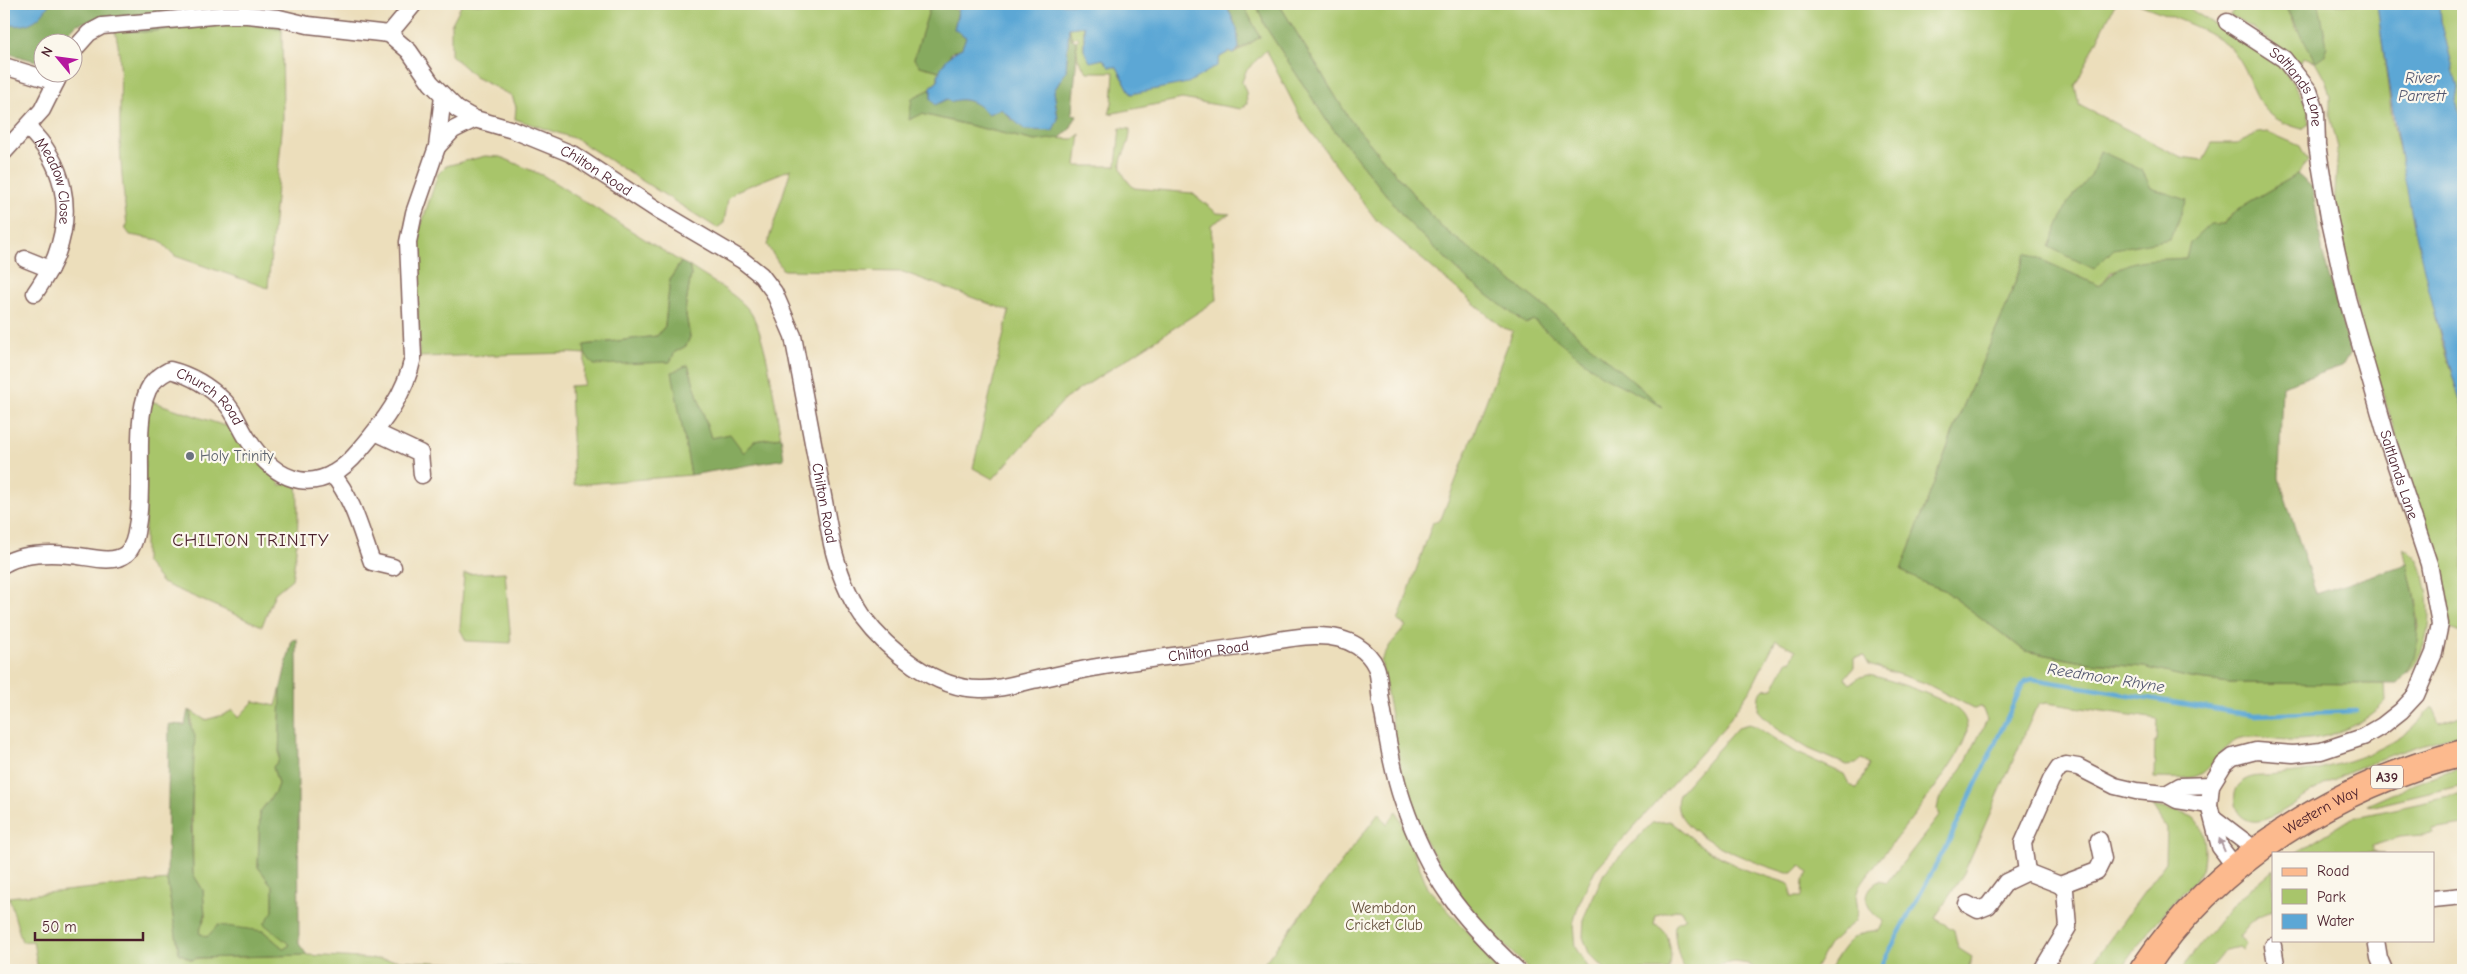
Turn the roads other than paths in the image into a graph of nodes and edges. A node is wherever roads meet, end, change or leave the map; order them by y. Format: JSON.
{"nodes":[{"id":1,"x":414,"y":4,"type":"edge"},
{"id":2,"x":224,"y":9,"type":"edge"},
{"id":3,"x":2227,"y":22,"type":"dead end"},
{"id":4,"x":389,"y":34,"type":"junction"},
{"id":5,"x":82,"y":41,"type":"edge"},
{"id":6,"x":4,"y":66,"type":"edge"},
{"id":7,"x":32,"y":72,"type":"edge"},
{"id":8,"x":56,"y":82,"type":"edge"},
{"id":9,"x":443,"y":96,"type":"junction"},
{"id":10,"x":475,"y":118,"type":"junction"},
{"id":11,"x":28,"y":128,"type":"junction"},
{"id":12,"x":438,"y":147,"type":"junction"},
{"id":13,"x":4,"y":152,"type":"edge"},
{"id":14,"x":25,"y":258,"type":"dead end"},
{"id":15,"x":50,"y":268,"type":"junction"},
{"id":16,"x":35,"y":293,"type":"dead end"},
{"id":17,"x":375,"y":432,"type":"junction"},
{"id":18,"x":332,"y":474,"type":"junction"},
{"id":19,"x":422,"y":475,"type":"dead end"},
{"id":20,"x":4,"y":564,"type":"edge"},
{"id":21,"x":393,"y":567,"type":"dead end"},
{"id":22,"x":2463,"y":753,"type":"edge"},
{"id":23,"x":2211,"y":785,"type":"junction"},
{"id":24,"x":2166,"y":794,"type":"junction"},
{"id":25,"x":2212,"y":812,"type":"junction"},
{"id":26,"x":2099,"y":840,"type":"dead end"},
{"id":27,"x":2257,"y":851,"type":"junction"},
{"id":28,"x":2236,"y":868,"type":"junction"},
{"id":29,"x":2027,"y":872,"type":"junction"},
{"id":30,"x":2060,"y":885,"type":"junction"},
{"id":31,"x":2463,"y":896,"type":"edge"},
{"id":32,"x":2434,"y":899,"type":"edge"},
{"id":33,"x":1967,"y":904,"type":"dead end"},
{"id":34,"x":2376,"y":942,"type":"edge"},
{"id":35,"x":2274,"y":946,"type":"dead end"},
{"id":36,"x":1517,"y":970,"type":"edge"},
{"id":37,"x":2042,"y":970,"type":"edge"},
{"id":38,"x":2143,"y":970,"type":"edge"},
{"id":39,"x":2277,"y":970,"type":"edge"},
{"id":40,"x":2384,"y":970,"type":"edge"}],
"edges":[{"from":1,"to":4,"type":"street"},
{"from":2,"to":4,"type":"street"},
{"from":2,"to":5,"type":"street"},
{"from":3,"to":23,"type":"street","name":"Saltlands Lane"},
{"from":4,"to":9,"type":"street","name":"Chilton Road"},
{"from":6,"to":7,"type":"street"},
{"from":8,"to":11,"type":"street"},
{"from":9,"to":10,"type":"street","name":"Chilton Road"},
{"from":9,"to":12,"type":"street","name":"Church Road"},
{"from":10,"to":12,"type":"street","name":"Church Road"},
{"from":10,"to":36,"type":"street","name":"Chilton Road"},
{"from":11,"to":13,"type":"street"},
{"from":11,"to":15,"type":"street","name":"Meadow Close"},
{"from":12,"to":17,"type":"street","name":"Church Road"},
{"from":14,"to":15,"type":"street"},
{"from":15,"to":16,"type":"street","name":"Meadow Close"},
{"from":17,"to":18,"type":"street","name":"Church Road"},
{"from":17,"to":19,"type":"street"},
{"from":18,"to":20,"type":"street","name":"Church Road"},
{"from":18,"to":21,"type":"street"},
{"from":22,"to":27,"type":"main road","name":"Western Way","number":"A39"},
{"from":23,"to":24,"type":"street"},
{"from":23,"to":25,"type":"street","name":"Saltlands Lane"},
{"from":24,"to":25,"type":"street"},
{"from":24,"to":29,"type":"street"},
{"from":25,"to":27,"type":"street"},
{"from":28,"to":25,"type":"street","name":"Saltlands Lane","one_way":true},
{"from":26,"to":30,"type":"street"},
{"from":27,"to":28,"type":"main road","name":"Western Way","number":"A39"},
{"from":28,"to":38,"type":"main road","name":"Western Way","number":"A39"},
{"from":29,"to":30,"type":"street"},
{"from":29,"to":33,"type":"street"},
{"from":30,"to":37,"type":"street"},
{"from":31,"to":32,"type":"street"},
{"from":34,"to":40,"type":"street"},
{"from":35,"to":39,"type":"street"}]}
